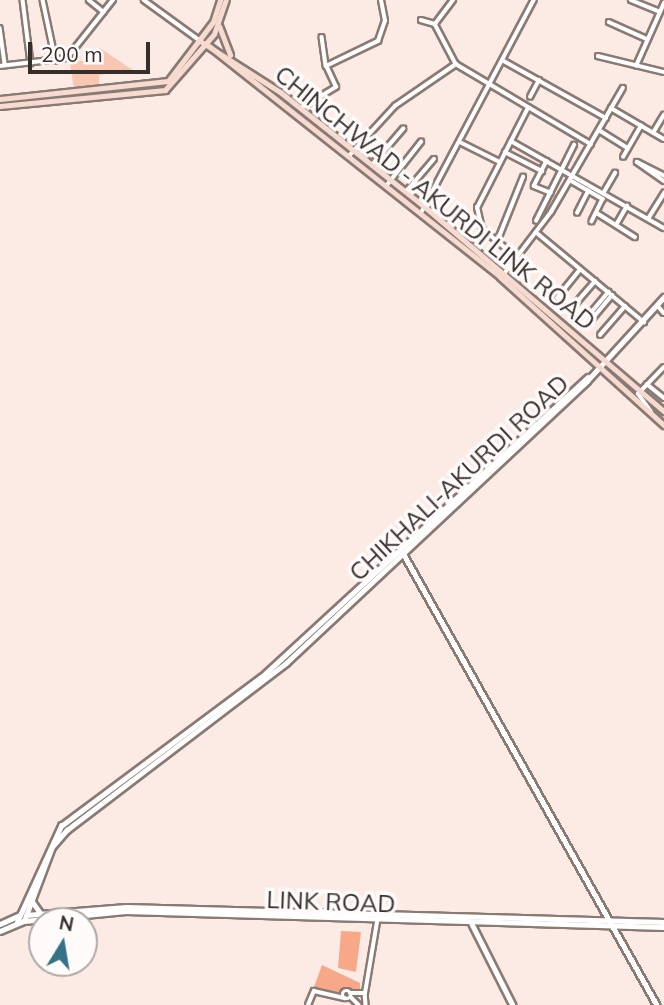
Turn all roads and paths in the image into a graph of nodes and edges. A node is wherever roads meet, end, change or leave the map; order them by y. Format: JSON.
{"nodes":[{"id":1,"x":23,"y":0,"type":"edge"},
{"id":2,"x":43,"y":0,"type":"edge"},
{"id":3,"x":89,"y":0,"type":"edge"},
{"id":4,"x":113,"y":0,"type":"edge"},
{"id":5,"x":144,"y":0,"type":"edge"},
{"id":6,"x":220,"y":0,"type":"edge"},
{"id":7,"x":226,"y":0,"type":"edge"},
{"id":8,"x":381,"y":0,"type":"edge"},
{"id":9,"x":453,"y":0,"type":"edge"},
{"id":10,"x":534,"y":0,"type":"edge"},
{"id":11,"x":631,"y":0,"type":"edge"},
{"id":12,"x":664,"y":3,"type":"edge"},
{"id":13,"x":104,"y":12,"type":"junction"},
{"id":14,"x":660,"y":12,"type":"junction"},
{"id":15,"x":421,"y":20,"type":"dead end"},
{"id":16,"x":609,"y":22,"type":"dead end"},
{"id":17,"x":435,"y":24,"type":"junction"},
{"id":18,"x":219,"y":26,"type":"junction"},
{"id":19,"x":0,"y":28,"type":"edge"},
{"id":20,"x":322,"y":37,"type":"dead end"},
{"id":21,"x":647,"y":39,"type":"junction"},
{"id":22,"x":205,"y":44,"type":"junction"},
{"id":23,"x":598,"y":56,"type":"dead end"},
{"id":24,"x":231,"y":57,"type":"junction"},
{"id":25,"x":56,"y":61,"type":"junction"},
{"id":26,"x":504,"y":61,"type":"junction"},
{"id":27,"x":31,"y":63,"type":"junction"},
{"id":28,"x":456,"y":64,"type":"junction"},
{"id":29,"x":3,"y":65,"type":"edge"},
{"id":30,"x":326,"y":66,"type":"junction"},
{"id":31,"x":636,"y":66,"type":"junction"},
{"id":32,"x":664,"y":72,"type":"edge"},
{"id":33,"x":539,"y":80,"type":"junction"},
{"id":34,"x":491,"y":87,"type":"junction"},
{"id":35,"x":623,"y":88,"type":"dead end"},
{"id":36,"x":530,"y":97,"type":"dead end"},
{"id":37,"x":0,"y":99,"type":"edge"},
{"id":38,"x":0,"y":106,"type":"edge"},
{"id":39,"x":300,"y":108,"type":"junction"},
{"id":40,"x":528,"y":108,"type":"junction"},
{"id":41,"x":611,"y":108,"type":"junction"},
{"id":42,"x":664,"y":115,"type":"edge"},
{"id":43,"x":606,"y":118,"type":"junction"},
{"id":44,"x":641,"y":126,"type":"junction"},
{"id":45,"x":403,"y":129,"type":"dead end"},
{"id":46,"x":599,"y":130,"type":"junction"},
{"id":47,"x":653,"y":133,"type":"junction"},
{"id":48,"x":664,"y":139,"type":"edge"},
{"id":49,"x":511,"y":141,"type":"junction"},
{"id":50,"x":421,"y":142,"type":"dead end"},
{"id":51,"x":462,"y":144,"type":"junction"},
{"id":52,"x":590,"y":144,"type":"junction"},
{"id":53,"x":574,"y":145,"type":"dead end"},
{"id":54,"x":520,"y":146,"type":"junction"},
{"id":55,"x":628,"y":148,"type":"junction"},
{"id":56,"x":505,"y":152,"type":"junction"},
{"id":57,"x":351,"y":153,"type":"junction"},
{"id":58,"x":514,"y":157,"type":"junction"},
{"id":59,"x":623,"y":157,"type":"dead end"},
{"id":60,"x":434,"y":159,"type":"dead end"},
{"id":61,"x":547,"y":161,"type":"junction"},
{"id":62,"x":500,"y":162,"type":"junction"},
{"id":63,"x":372,"y":165,"type":"junction"},
{"id":64,"x":562,"y":169,"type":"junction"},
{"id":65,"x":542,"y":171,"type":"junction"},
{"id":66,"x":615,"y":173,"type":"dead end"},
{"id":67,"x":573,"y":174,"type":"junction"},
{"id":68,"x":664,"y":176,"type":"edge"},
{"id":69,"x":523,"y":177,"type":"dead end"},
{"id":70,"x":570,"y":180,"type":"junction"},
{"id":71,"x":664,"y":181,"type":"edge"},
{"id":72,"x":389,"y":183,"type":"junction"},
{"id":73,"x":588,"y":191,"type":"junction"},
{"id":74,"x":406,"y":192,"type":"junction"},
{"id":75,"x":604,"y":192,"type":"junction"},
{"id":76,"x":551,"y":193,"type":"junction"},
{"id":77,"x":664,"y":193,"type":"edge"},
{"id":78,"x":627,"y":206,"type":"junction"},
{"id":79,"x":424,"y":210,"type":"junction"},
{"id":80,"x":577,"y":213,"type":"dead end"},
{"id":81,"x":597,"y":213,"type":"junction"},
{"id":82,"x":648,"y":219,"type":"junction"},
{"id":83,"x":536,"y":221,"type":"dead end"},
{"id":84,"x":592,"y":222,"type":"dead end"},
{"id":85,"x":616,"y":225,"type":"junction"},
{"id":86,"x":664,"y":228,"type":"edge"},
{"id":87,"x":536,"y":232,"type":"junction"},
{"id":88,"x":635,"y":237,"type":"dead end"},
{"id":89,"x":497,"y":242,"type":"junction"},
{"id":90,"x":517,"y":258,"type":"junction"},
{"id":91,"x":581,"y":269,"type":"junction"},
{"id":92,"x":502,"y":275,"type":"junction"},
{"id":93,"x":595,"y":281,"type":"junction"},
{"id":94,"x":610,"y":294,"type":"junction"},
{"id":95,"x":664,"y":297,"type":"edge"},
{"id":96,"x":557,"y":298,"type":"dead end"},
{"id":97,"x":625,"y":306,"type":"junction"},
{"id":98,"x":658,"y":306,"type":"junction"},
{"id":99,"x":570,"y":310,"type":"dead end"},
{"id":100,"x":664,"y":313,"type":"edge"},
{"id":101,"x":644,"y":322,"type":"junction"},
{"id":102,"x":585,"y":323,"type":"dead end"},
{"id":103,"x":600,"y":335,"type":"dead end"},
{"id":104,"x":602,"y":364,"type":"junction"},
{"id":105,"x":664,"y":367,"type":"edge"},
{"id":106,"x":648,"y":384,"type":"junction"},
{"id":107,"x":640,"y":391,"type":"junction"},
{"id":108,"x":664,"y":398,"type":"edge"},
{"id":109,"x":664,"y":411,"type":"edge"},
{"id":110,"x":650,"y":414,"type":"junction"},
{"id":111,"x":664,"y":425,"type":"edge"},
{"id":112,"x":402,"y":552,"type":"junction"},
{"id":113,"x":272,"y":671,"type":"junction"},
{"id":114,"x":33,"y":897,"type":"junction"},
{"id":115,"x":38,"y":907,"type":"edge"},
{"id":116,"x":98,"y":912,"type":"edge"},
{"id":117,"x":28,"y":917,"type":"edge"},
{"id":118,"x":25,"y":918,"type":"junction"},
{"id":119,"x":28,"y":918,"type":"edge"},
{"id":120,"x":17,"y":919,"type":"junction"},
{"id":121,"x":377,"y":919,"type":"junction"},
{"id":122,"x":472,"y":922,"type":"junction"},
{"id":123,"x":0,"y":924,"type":"edge"},
{"id":124,"x":664,"y":925,"type":"edge"},
{"id":125,"x":615,"y":927,"type":"junction"},
{"id":126,"x":0,"y":931,"type":"edge"},
{"id":127,"x":365,"y":993,"type":"junction"},
{"id":128,"x":351,"y":995,"type":"junction"},
{"id":129,"x":332,"y":999,"type":"junction"},
{"id":130,"x":343,"y":1002,"type":"edge"},
{"id":131,"x":308,"y":1005,"type":"edge"},
{"id":132,"x":329,"y":1005,"type":"edge"},
{"id":133,"x":359,"y":1005,"type":"edge"},
{"id":134,"x":366,"y":1005,"type":"edge"},
{"id":135,"x":513,"y":1005,"type":"edge"},
{"id":136,"x":657,"y":1005,"type":"edge"}],
"edges":[{"from":1,"to":27,"type":"street"},
{"from":2,"to":25,"type":"street"},
{"from":3,"to":13,"type":"street"},
{"from":4,"to":13,"type":"street"},
{"from":5,"to":22,"type":"street"},
{"from":6,"to":22,"type":"main road"},
{"from":7,"to":18,"type":"main road"},
{"from":8,"to":30,"type":"street"},
{"from":9,"to":17,"type":"street"},
{"from":10,"to":26,"type":"street"},
{"from":11,"to":14,"type":"street"},
{"from":12,"to":14,"type":"street"},
{"from":13,"to":25,"type":"street"},
{"from":14,"to":21,"type":"street"},
{"from":15,"to":17,"type":"street"},
{"from":16,"to":21,"type":"street"},
{"from":17,"to":28,"type":"street"},
{"from":18,"to":22,"type":"main road"},
{"from":18,"to":24,"type":"main road"},
{"from":19,"to":29,"type":"street"},
{"from":20,"to":30,"type":"street"},
{"from":21,"to":31,"type":"street"},
{"from":22,"to":24,"type":"main road","name":"CHINCHWAD - AKURDI LINK ROAD"},
{"from":22,"to":37,"type":"main road"},
{"from":22,"to":38,"type":"main road"},
{"from":22,"to":57,"type":"main road","name":"CHINCHWAD - AKURDI LINK ROAD"},
{"from":23,"to":31,"type":"street"},
{"from":24,"to":39,"type":"main road","name":"CHINCHWAD - AKURDI LINK ROAD"},
{"from":25,"to":27,"type":"street"},
{"from":26,"to":33,"type":"street"},
{"from":26,"to":34,"type":"street"},
{"from":27,"to":29,"type":"street"},
{"from":28,"to":34,"type":"street"},
{"from":28,"to":57,"type":"street"},
{"from":30,"to":39,"type":"street"},
{"from":31,"to":32,"type":"street"},
{"from":33,"to":36,"type":"street"},
{"from":33,"to":43,"type":"street"},
{"from":34,"to":40,"type":"street"},
{"from":34,"to":51,"type":"street"},
{"from":35,"to":41,"type":"street"},
{"from":39,"to":57,"type":"main road","name":"CHINCHWAD - AKURDI LINK ROAD"},
{"from":40,"to":49,"type":"street"},
{"from":40,"to":52,"type":"street"},
{"from":41,"to":43,"type":"street"},
{"from":41,"to":44,"type":"street"},
{"from":42,"to":47,"type":"street"},
{"from":43,"to":46,"type":"street"},
{"from":44,"to":47,"type":"street"},
{"from":44,"to":55,"type":"street"},
{"from":45,"to":63,"type":"street"},
{"from":46,"to":52,"type":"street"},
{"from":46,"to":55,"type":"street"},
{"from":47,"to":48,"type":"street"},
{"from":49,"to":54,"type":"street"},
{"from":49,"to":56,"type":"street"},
{"from":50,"to":72,"type":"street"},
{"from":51,"to":62,"type":"street"},
{"from":51,"to":79,"type":"street"},
{"from":52,"to":67,"type":"street"},
{"from":53,"to":64,"type":"street"},
{"from":54,"to":58,"type":"street"},
{"from":54,"to":61,"type":"street"},
{"from":55,"to":59,"type":"street"},
{"from":56,"to":58,"type":"street"},
{"from":56,"to":62,"type":"street"},
{"from":57,"to":63,"type":"main road","name":"CHINCHWAD - AKURDI LINK ROAD"},
{"from":57,"to":72,"type":"main road","name":"CHINCHWAD - AKURDI LINK ROAD"},
{"from":58,"to":65,"type":"street"},
{"from":60,"to":74,"type":"street"},
{"from":61,"to":64,"type":"street"},
{"from":61,"to":65,"type":"street"},
{"from":62,"to":89,"type":"street"},
{"from":63,"to":72,"type":"main road","name":"CHINCHWAD - AKURDI LINK ROAD"},
{"from":64,"to":67,"type":"street"},
{"from":64,"to":76,"type":"street"},
{"from":65,"to":76,"type":"street"},
{"from":66,"to":75,"type":"street"},
{"from":67,"to":70,"type":"street"},
{"from":67,"to":75,"type":"street"},
{"from":68,"to":71,"type":"street"},
{"from":69,"to":89,"type":"street"},
{"from":70,"to":73,"type":"street"},
{"from":70,"to":87,"type":"street"},
{"from":72,"to":74,"type":"main road","name":"CHINCHWAD - AKURDI LINK ROAD"},
{"from":72,"to":79,"type":"main road","name":"CHINCHWAD - AKURDI LINK ROAD"},
{"from":73,"to":80,"type":"street"},
{"from":73,"to":81,"type":"street"},
{"from":74,"to":79,"type":"main road","name":"CHINCHWAD - AKURDI LINK ROAD"},
{"from":75,"to":78,"type":"street"},
{"from":76,"to":83,"type":"street"},
{"from":77,"to":82,"type":"street"},
{"from":78,"to":82,"type":"street"},
{"from":78,"to":85,"type":"street"},
{"from":79,"to":92,"type":"main road","name":"CHINCHWAD - AKURDI LINK ROAD"},
{"from":81,"to":84,"type":"street"},
{"from":81,"to":85,"type":"street"},
{"from":82,"to":86,"type":"street"},
{"from":85,"to":88,"type":"street"},
{"from":87,"to":90,"type":"street"},
{"from":87,"to":91,"type":"street"},
{"from":89,"to":90,"type":"street"},
{"from":90,"to":92,"type":"street"},
{"from":91,"to":93,"type":"street"},
{"from":91,"to":96,"type":"street"},
{"from":92,"to":104,"type":"main road","name":"CHINCHWAD - AKURDI LINK ROAD"},
{"from":93,"to":94,"type":"street"},
{"from":93,"to":99,"type":"street"},
{"from":94,"to":97,"type":"street"},
{"from":94,"to":102,"type":"street"},
{"from":95,"to":98,"type":"main road","name":"CHIKHALI-AKURDI ROAD"},
{"from":97,"to":101,"type":"street"},
{"from":97,"to":103,"type":"street"},
{"from":98,"to":100,"type":"street"},
{"from":98,"to":101,"type":"main road","name":"CHIKHALI-AKURDI ROAD"},
{"from":101,"to":104,"type":"main road","name":"CHIKHALI-AKURDI ROAD"},
{"from":104,"to":107,"type":"main road"},
{"from":104,"to":110,"type":"main road"},
{"from":104,"to":112,"type":"main road","name":"CHIKHALI-AKURDI ROAD"},
{"from":105,"to":106,"type":"street"},
{"from":106,"to":107,"type":"street"},
{"from":106,"to":108,"type":"street"},
{"from":107,"to":109,"type":"main road"},
{"from":107,"to":110,"type":"street"},
{"from":110,"to":111,"type":"main road"},
{"from":112,"to":113,"type":"main road","name":"CHIKHALI-AKURDI ROAD"},
{"from":112,"to":125,"type":"main road"},
{"from":113,"to":114,"type":"main road","name":"CHIKHALI-AKURDI ROAD"},
{"from":113,"to":120,"type":"main road","name":"CHIKHALI-AKURDI ROAD"},
{"from":114,"to":115,"type":"main road"},
{"from":114,"to":118,"type":"main road","name":"CHIKHALI-AKURDI ROAD"},
{"from":116,"to":121,"type":"main road","name":"LINK ROAD"},
{"from":117,"to":118,"type":"main road","name":"LINK ROAD"},
{"from":118,"to":119,"type":"main road","name":"LINK ROAD"},
{"from":118,"to":120,"type":"main road","name":"LINK ROAD"},
{"from":120,"to":123,"type":"main road","name":"LINK ROAD"},
{"from":120,"to":126,"type":"main road","name":"LINK ROAD"},
{"from":121,"to":122,"type":"main road","name":"LINK ROAD"},
{"from":121,"to":127,"type":"street"},
{"from":122,"to":125,"type":"main road","name":"LINK ROAD"},
{"from":122,"to":135,"type":"main road"},
{"from":124,"to":125,"type":"main road","name":"LINK ROAD"},
{"from":125,"to":136,"type":"main road"},
{"from":127,"to":128,"type":"street"},
{"from":127,"to":134,"type":"street"},
{"from":128,"to":130,"type":"street"},
{"from":128,"to":133,"type":"street"},
{"from":129,"to":130,"type":"street"},
{"from":129,"to":131,"type":"street"},
{"from":129,"to":132,"type":"street"}]}
